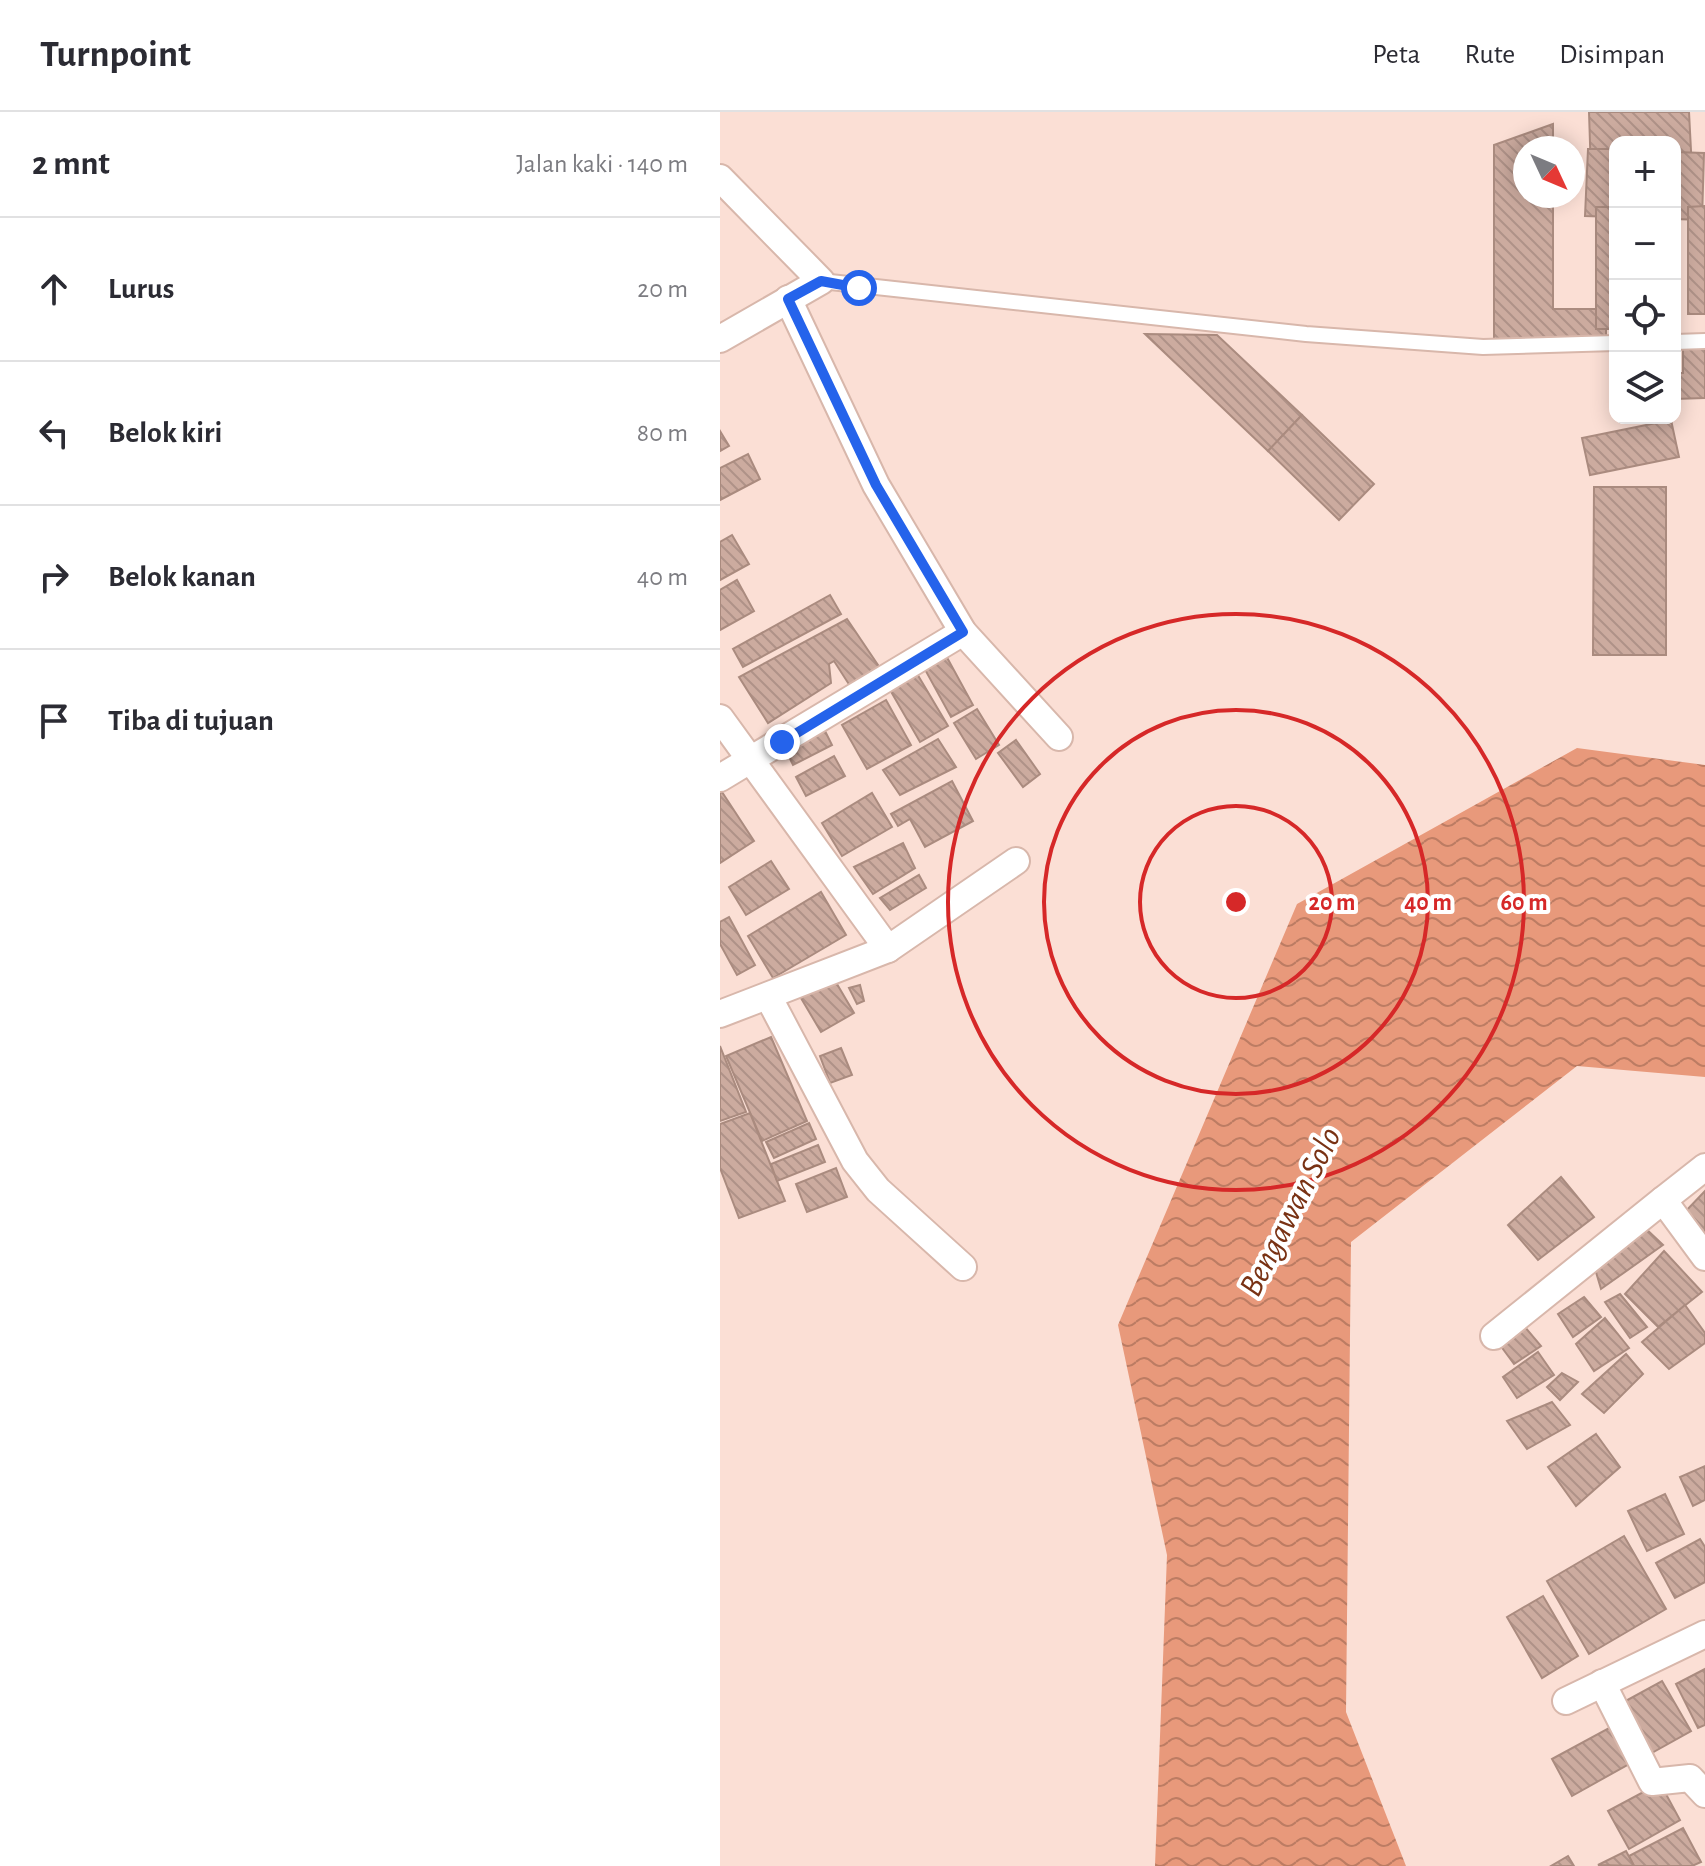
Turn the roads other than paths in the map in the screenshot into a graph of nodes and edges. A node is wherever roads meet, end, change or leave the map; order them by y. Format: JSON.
{"nodes":[{"id":1,"x":720,"y":178,"type":"edge"},
{"id":2,"x":821,"y":281,"type":"junction"},
{"id":3,"x":788,"y":299,"type":"junction"},
{"id":4,"x":720,"y":339,"type":"edge"},
{"id":5,"x":1705,"y":341,"type":"edge"},
{"id":6,"x":1681,"y":342,"type":"edge"},
{"id":7,"x":1609,"y":343,"type":"edge"},
{"id":8,"x":963,"y":632,"type":"junction"},
{"id":9,"x":720,"y":718,"type":"edge"},
{"id":10,"x":1059,"y":737,"type":"dead end"},
{"id":11,"x":748,"y":761,"type":"junction"},
{"id":12,"x":720,"y":778,"type":"edge"},
{"id":13,"x":1016,"y":861,"type":"dead end"},
{"id":14,"x":888,"y":949,"type":"junction"},
{"id":15,"x":769,"y":998,"type":"junction"},
{"id":16,"x":720,"y":1014,"type":"edge"},
{"id":17,"x":1705,"y":1167,"type":"edge"},
{"id":18,"x":1663,"y":1200,"type":"junction"},
{"id":19,"x":1705,"y":1257,"type":"edge"},
{"id":20,"x":963,"y":1267,"type":"dead end"},
{"id":21,"x":1494,"y":1336,"type":"dead end"},
{"id":22,"x":1705,"y":1634,"type":"edge"},
{"id":23,"x":1602,"y":1683,"type":"junction"},
{"id":24,"x":1566,"y":1701,"type":"dead end"},
{"id":25,"x":1705,"y":1794,"type":"edge"}],
"edges":[{"from":1,"to":2,"type":"street"},
{"from":2,"to":3,"type":"street"},
{"from":2,"to":7,"type":"lane"},
{"from":3,"to":4,"type":"street"},
{"from":3,"to":8,"type":"street"},
{"from":5,"to":6,"type":"lane"},
{"from":8,"to":10,"type":"street"},
{"from":8,"to":11,"type":"street"},
{"from":9,"to":11,"type":"street"},
{"from":11,"to":12,"type":"street"},
{"from":11,"to":14,"type":"street"},
{"from":13,"to":14,"type":"street"},
{"from":14,"to":15,"type":"street"},
{"from":15,"to":16,"type":"street"},
{"from":15,"to":20,"type":"street"},
{"from":17,"to":18,"type":"street"},
{"from":18,"to":19,"type":"street"},
{"from":18,"to":21,"type":"street"},
{"from":22,"to":23,"type":"street"},
{"from":23,"to":24,"type":"street"},
{"from":23,"to":25,"type":"street"}]}
